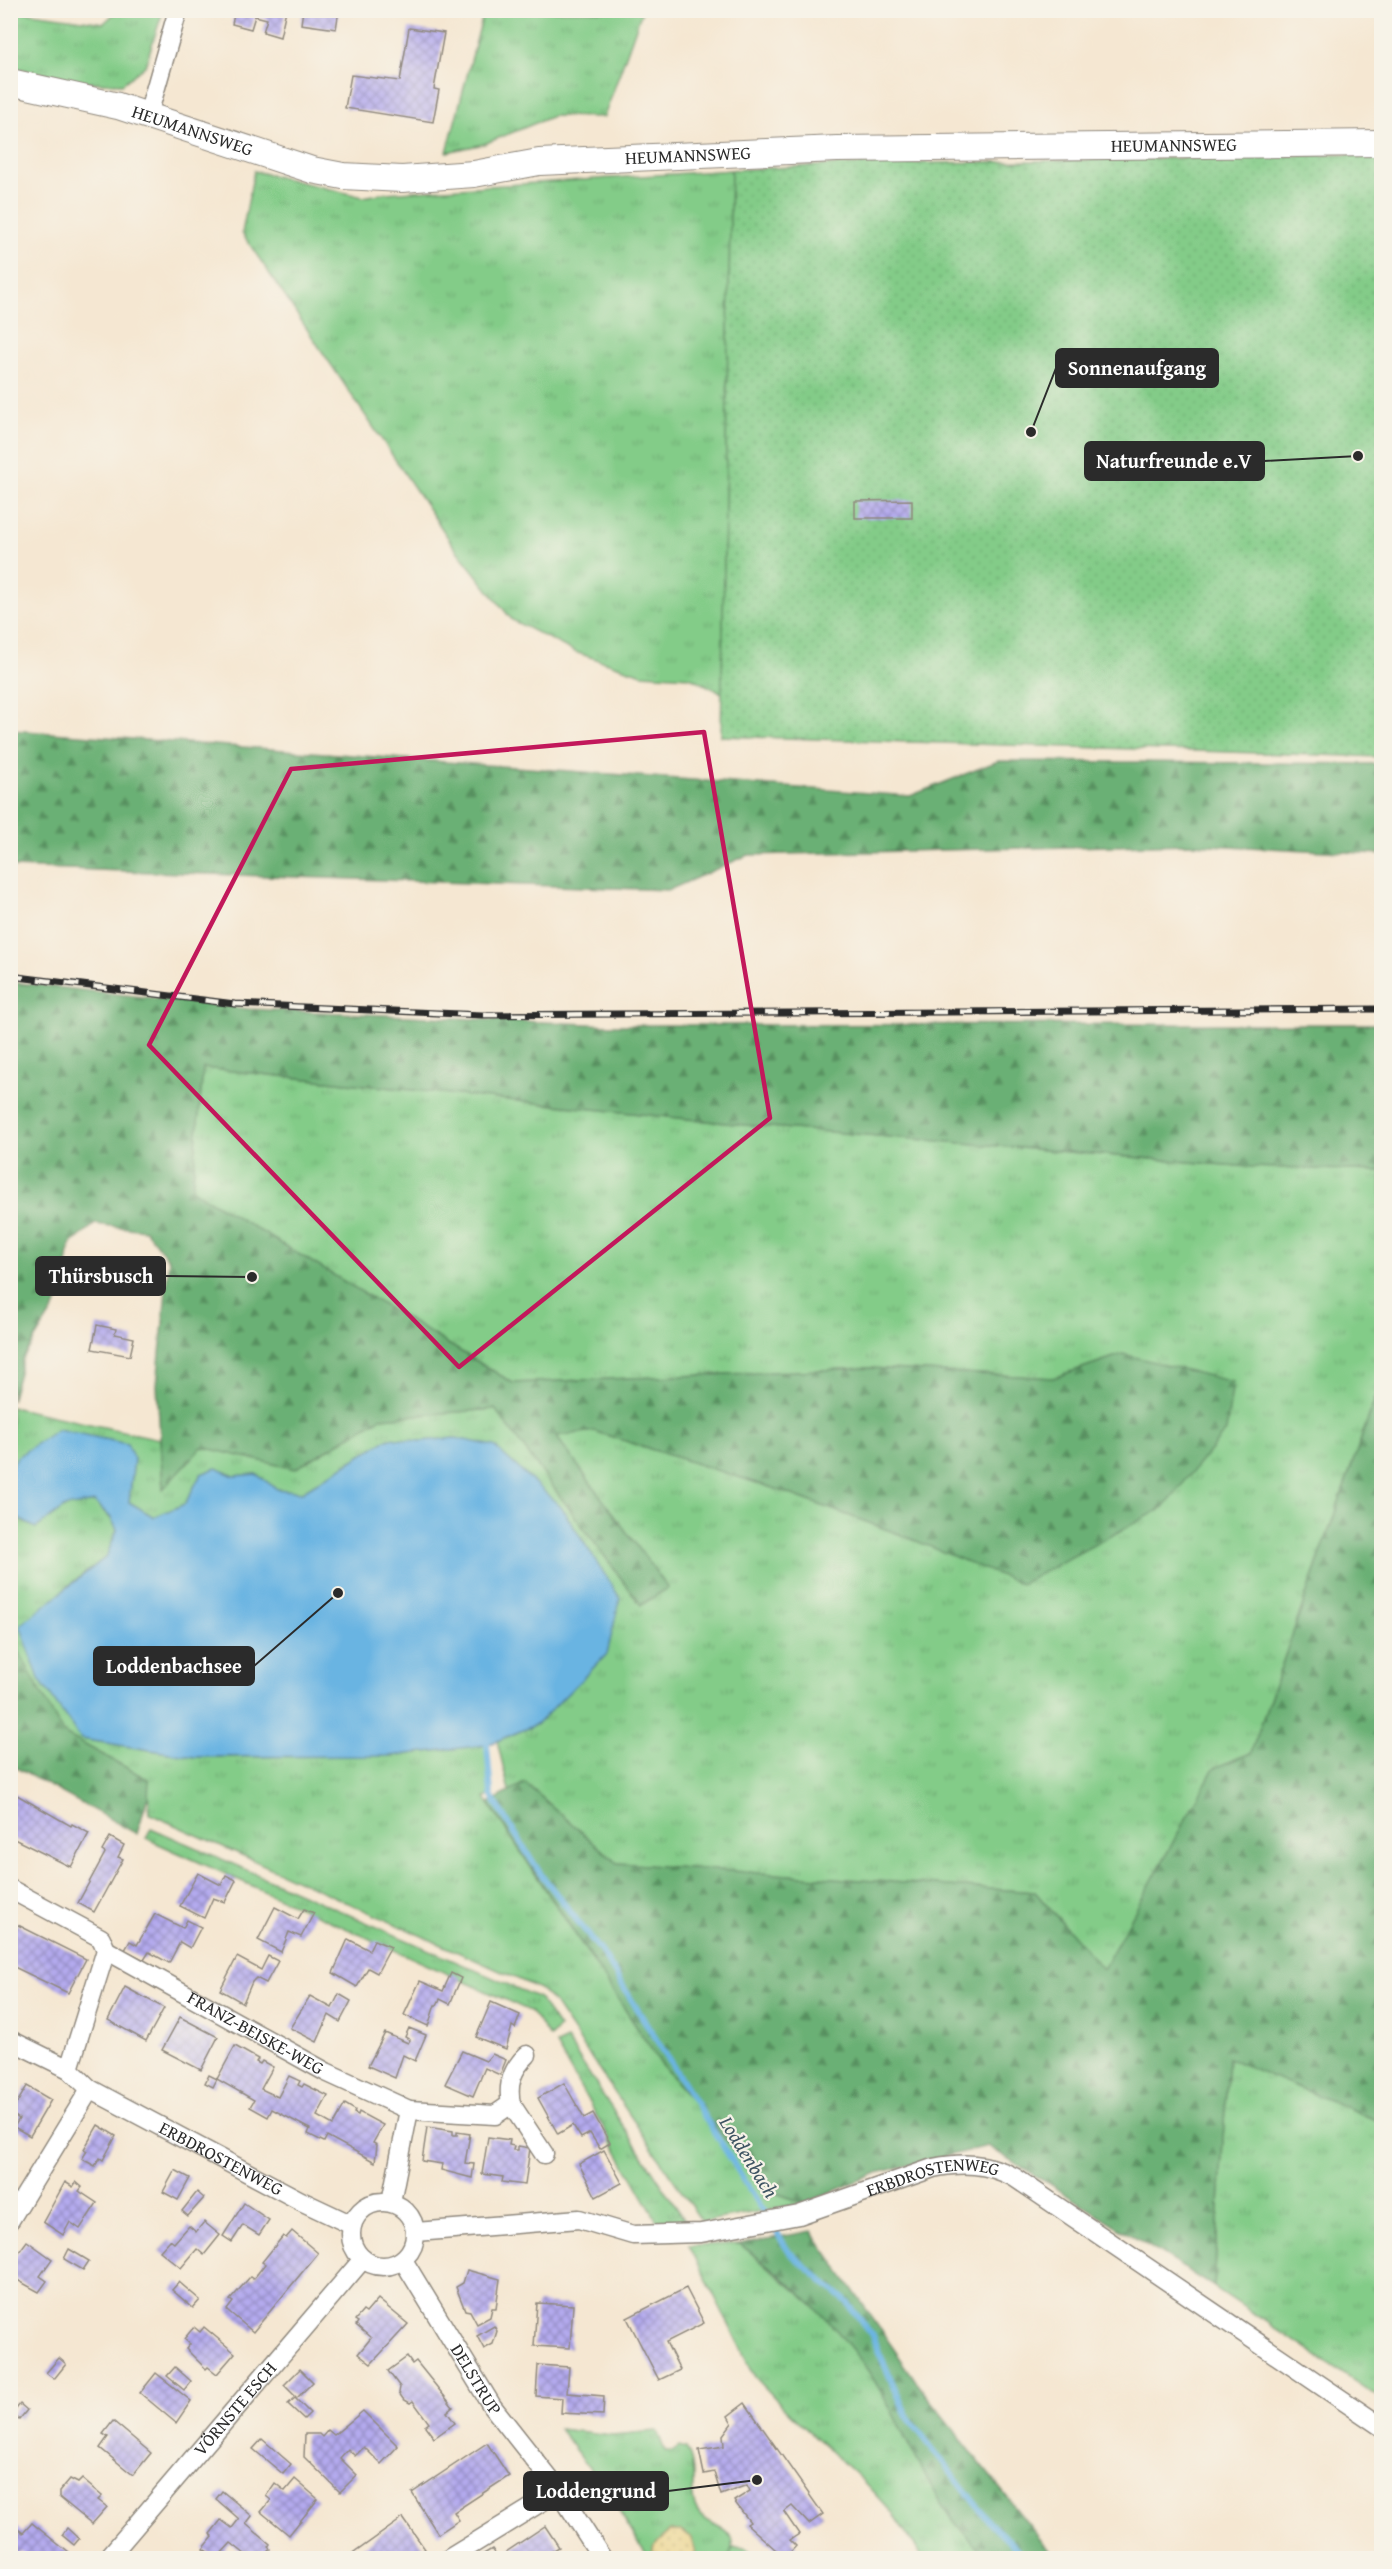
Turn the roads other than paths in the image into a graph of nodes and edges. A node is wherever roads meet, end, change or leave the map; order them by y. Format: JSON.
{"nodes":[{"id":1,"x":178,"y":10,"type":"edge"},
{"id":2,"x":10,"y":82,"type":"edge"},
{"id":3,"x":148,"y":115,"type":"junction"},
{"id":4,"x":1382,"y":143,"type":"edge"},
{"id":5,"x":10,"y":1888,"type":"edge"},
{"id":6,"x":106,"y":1950,"type":"junction"},
{"id":7,"x":10,"y":2040,"type":"edge"},
{"id":8,"x":527,"y":2055,"type":"dead end"},
{"id":9,"x":69,"y":2069,"type":"junction"},
{"id":10,"x":90,"y":2089,"type":"junction"},
{"id":11,"x":511,"y":2104,"type":"junction"},
{"id":12,"x":409,"y":2110,"type":"junction"},
{"id":13,"x":544,"y":2154,"type":"dead end"},
{"id":14,"x":391,"y":2202,"type":"junction"},
{"id":15,"x":10,"y":2220,"type":"edge"},
{"id":16,"x":352,"y":2225,"type":"junction"},
{"id":17,"x":416,"y":2232,"type":"junction"},
{"id":18,"x":363,"y":2259,"type":"junction"},
{"id":19,"x":403,"y":2260,"type":"junction"},
{"id":20,"x":1382,"y":2427,"type":"edge"},
{"id":21,"x":560,"y":2490,"type":"junction"},
{"id":22,"x":108,"y":2559,"type":"edge"},
{"id":23,"x":450,"y":2559,"type":"edge"},
{"id":24,"x":602,"y":2559,"type":"edge"}],
"edges":[{"from":1,"to":3,"type":"street"},
{"from":2,"to":3,"type":"street","name":"HEUMANNSWEG"},
{"from":3,"to":4,"type":"street","name":"HEUMANNSWEG"},
{"from":5,"to":6,"type":"street","name":"FRANZ-BEISKE-WEG"},
{"from":6,"to":9,"type":"street"},
{"from":6,"to":12,"type":"street","name":"FRANZ-BEISKE-WEG"},
{"from":7,"to":9,"type":"street","name":"ERBDROSTENWEG"},
{"from":8,"to":11,"type":"street"},
{"from":9,"to":10,"type":"street","name":"ERBDROSTENWEG"},
{"from":10,"to":15,"type":"street"},
{"from":10,"to":16,"type":"street","name":"ERBDROSTENWEG"},
{"from":11,"to":12,"type":"street","name":"FRANZ-BEISKE-WEG"},
{"from":11,"to":13,"type":"street"},
{"from":12,"to":14,"type":"street"},
{"from":14,"to":16,"type":"street"},
{"from":14,"to":17,"type":"street"},
{"from":16,"to":18,"type":"street"},
{"from":17,"to":19,"type":"street"},
{"from":17,"to":20,"type":"street","name":"ERBDROSTENWEG"},
{"from":18,"to":19,"type":"street"},
{"from":18,"to":22,"type":"street","name":"VÖRNSTE ESCH"},
{"from":19,"to":21,"type":"street","name":"DELSTRUP"},
{"from":21,"to":23,"type":"street"},
{"from":21,"to":24,"type":"street","name":"DELSTRUP"}]}
